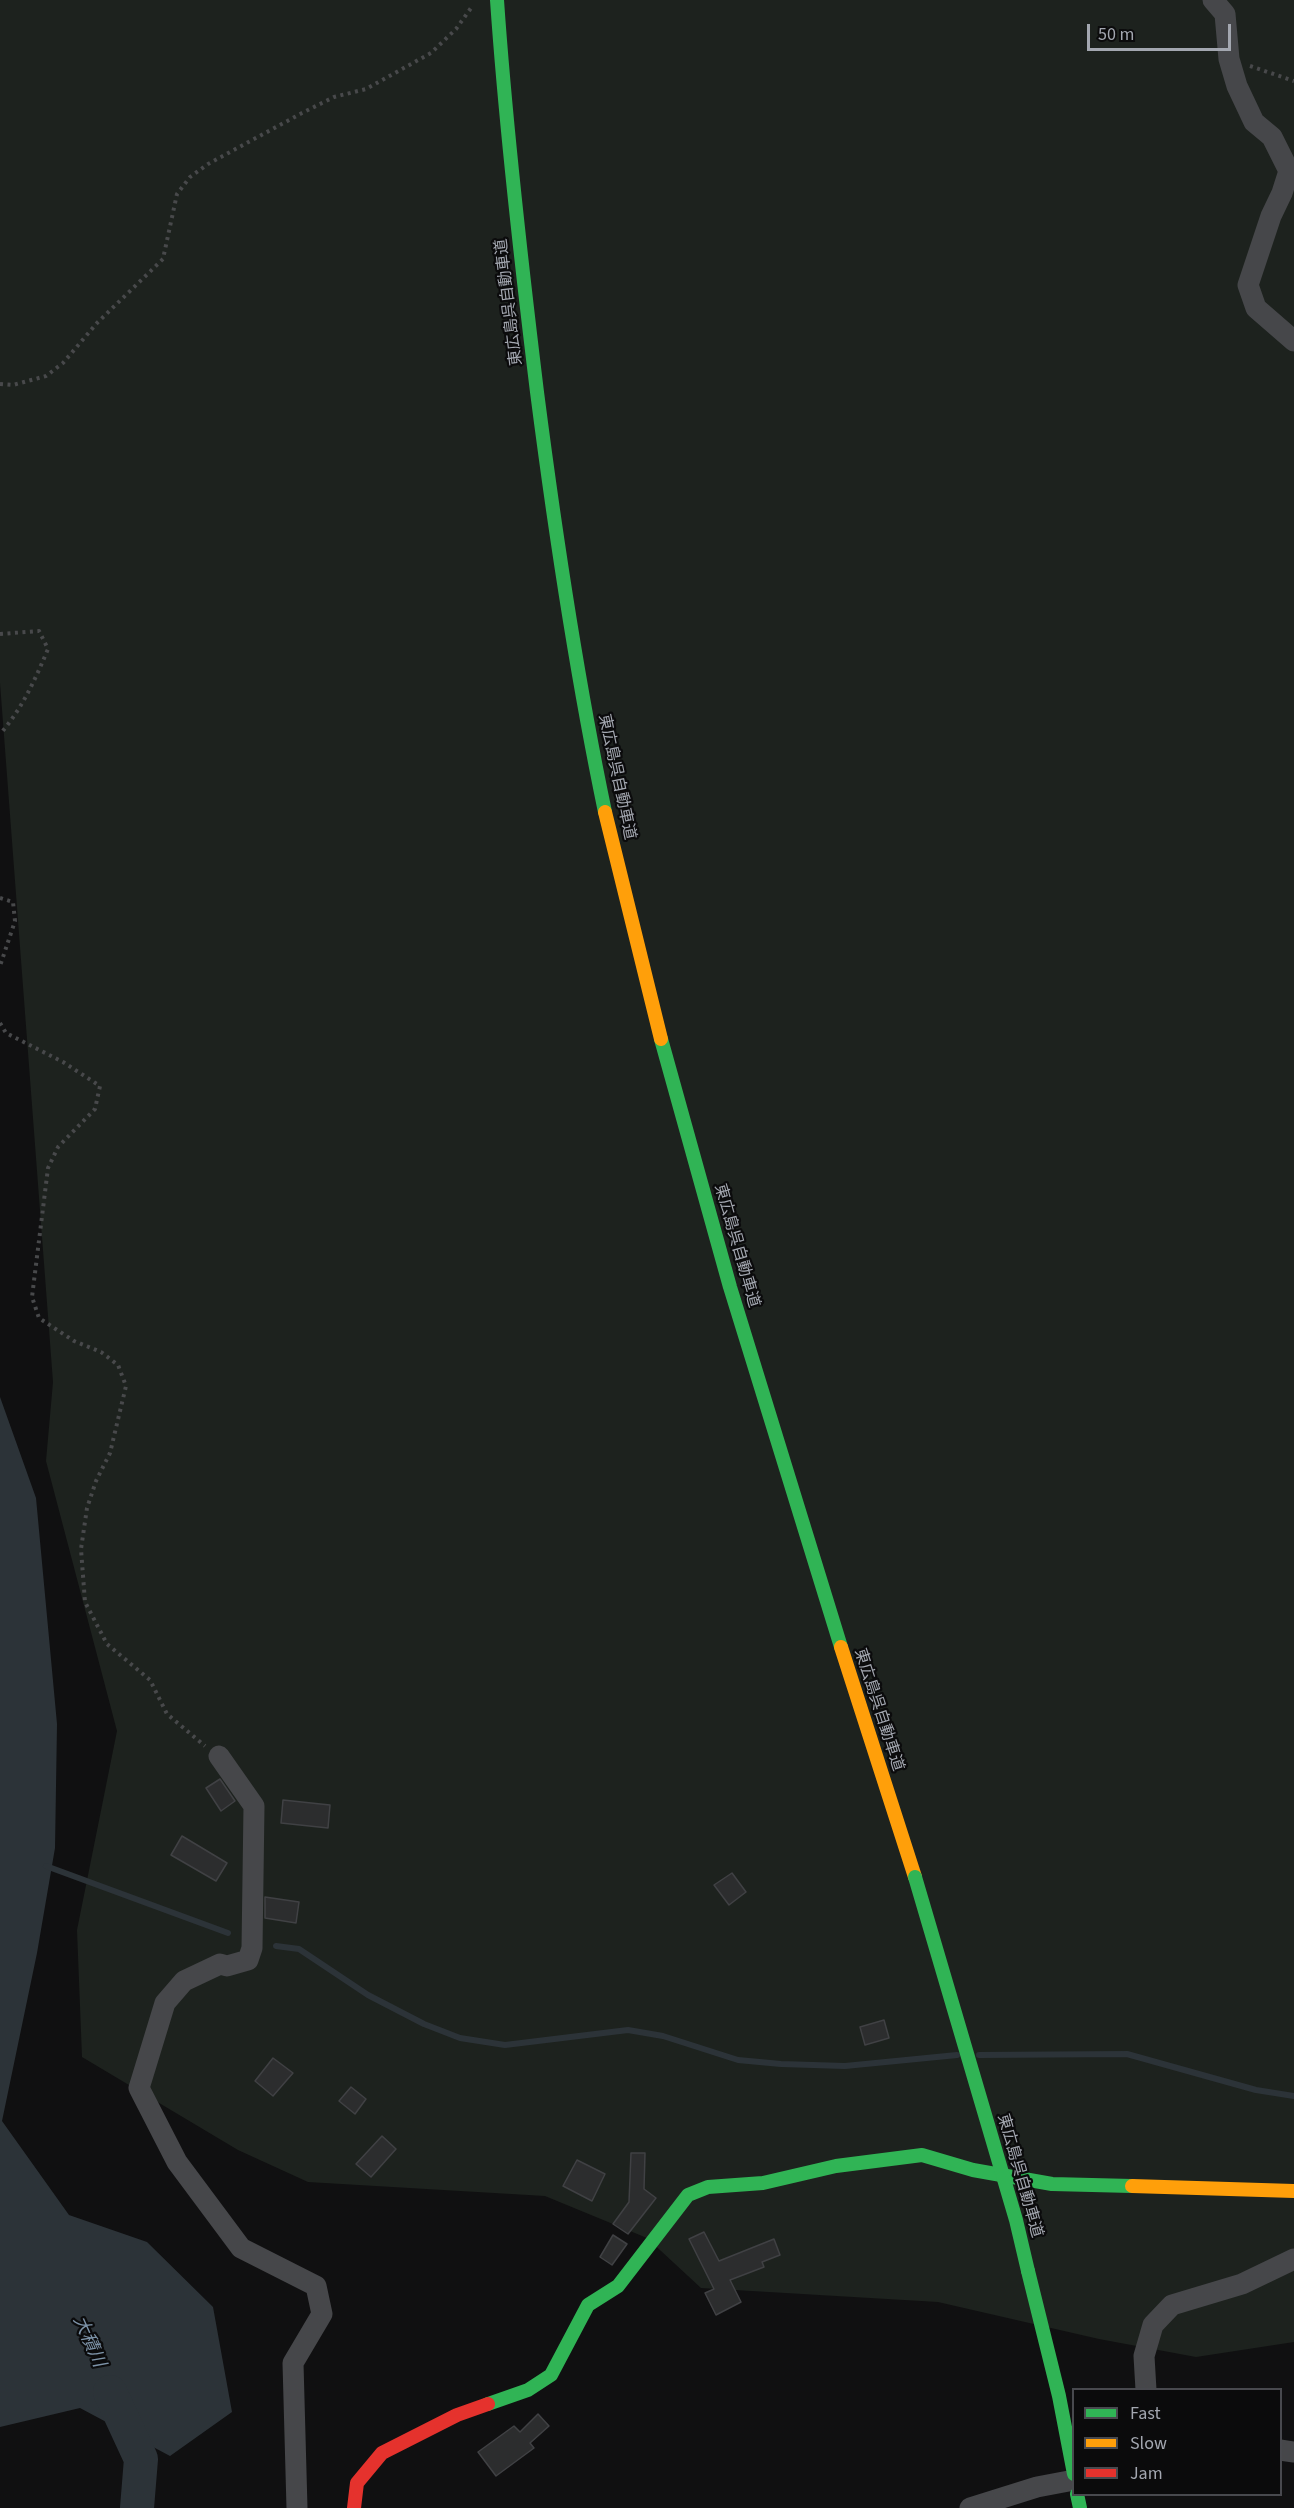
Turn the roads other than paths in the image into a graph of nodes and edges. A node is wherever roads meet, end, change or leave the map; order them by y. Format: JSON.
{"nodes":[{"id":1,"x":497,"y":0,"type":"edge"},
{"id":2,"x":1213,"y":0,"type":"edge"},
{"id":3,"x":1294,"y":341,"type":"edge"},
{"id":4,"x":219,"y":1756,"type":"road end"},
{"id":5,"x":1294,"y":2191,"type":"edge"},
{"id":6,"x":1294,"y":2259,"type":"edge"},
{"id":7,"x":1146,"y":2388,"type":"edge"},
{"id":8,"x":1072,"y":2464,"type":"edge"},
{"id":9,"x":1072,"y":2481,"type":"edge"},
{"id":10,"x":1030,"y":2495,"type":"edge"},
{"id":11,"x":297,"y":2508,"type":"edge"},
{"id":12,"x":354,"y":2508,"type":"edge"},
{"id":13,"x":970,"y":2508,"type":"edge"}],
"edges":[{"from":1,"to":8,"type":"main road","name":"東広島呉自動車道","bridge":true},
{"from":2,"to":3,"type":"street"},
{"from":4,"to":11,"type":"street"},
{"from":5,"to":12,"type":"main road"},
{"from":6,"to":7,"type":"street"},
{"from":9,"to":10,"type":"street"},
{"from":10,"to":13,"type":"street"}]}
